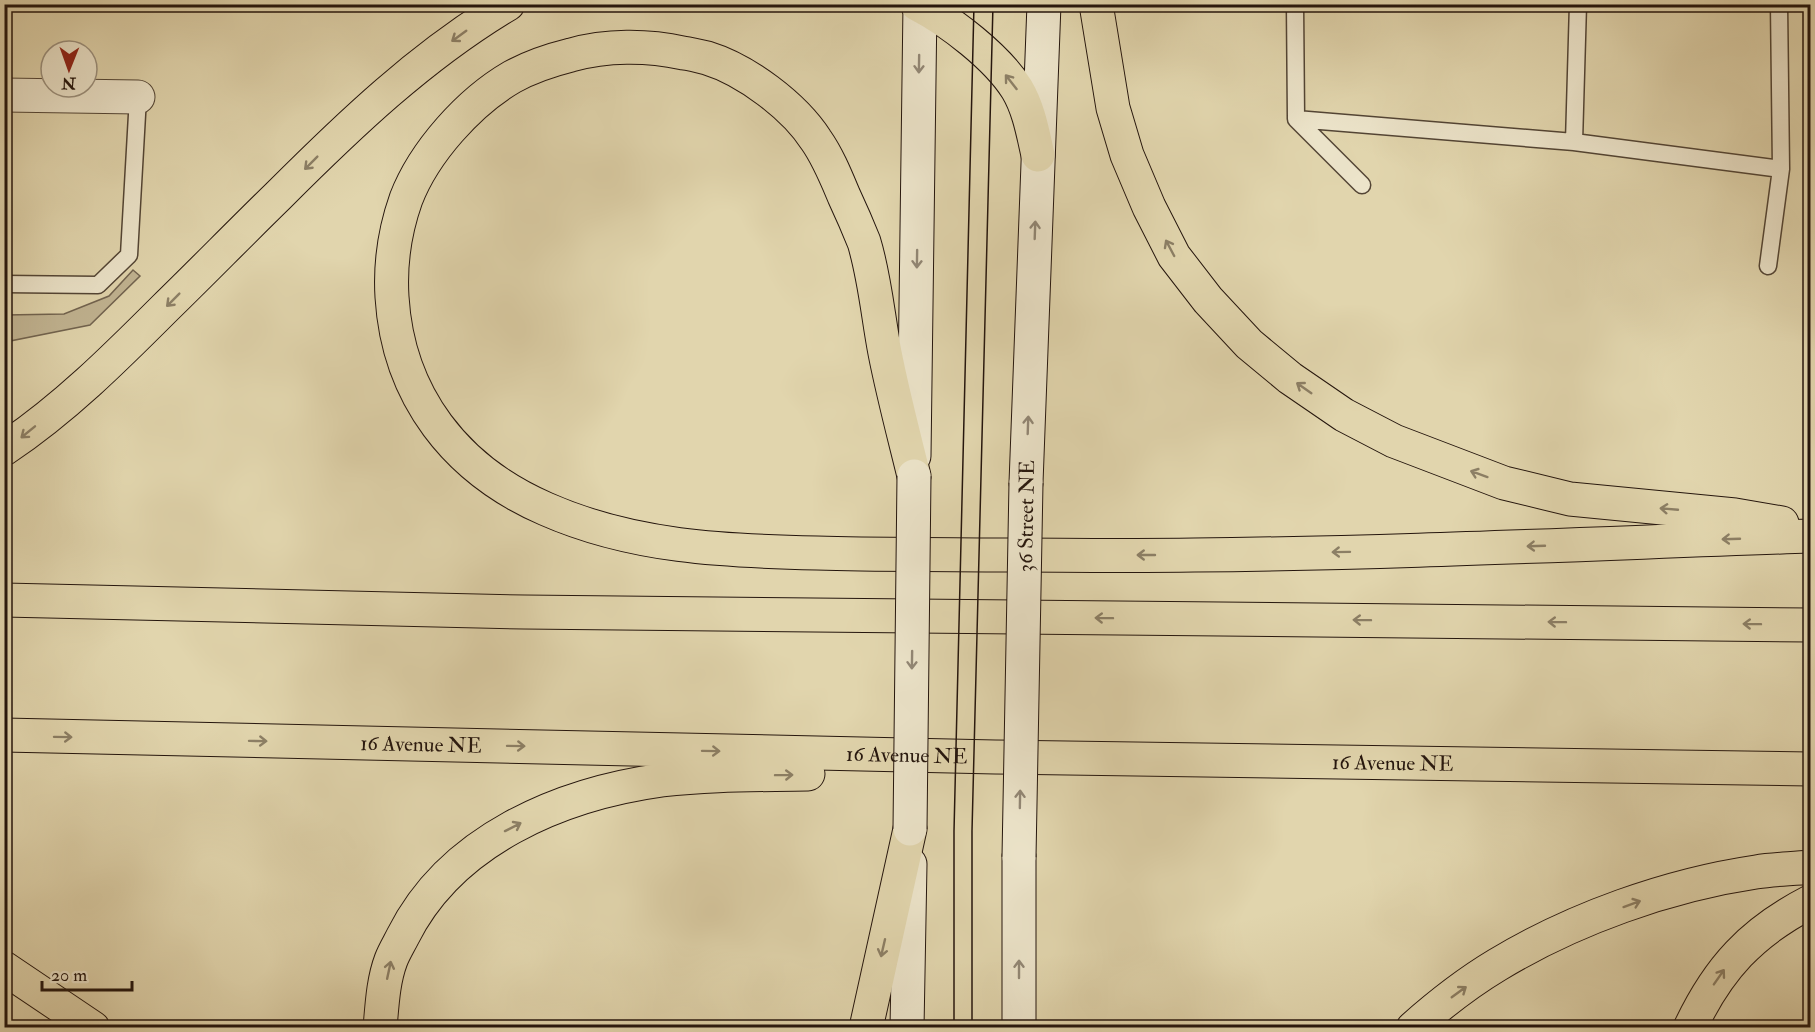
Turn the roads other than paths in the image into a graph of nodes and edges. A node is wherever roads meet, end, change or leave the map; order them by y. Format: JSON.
{"nodes":[{"id":1,"x":508,"y":4,"type":"edge"},
{"id":2,"x":1044,"y":4,"type":"edge"},
{"id":3,"x":1096,"y":4,"type":"edge"},
{"id":4,"x":1295,"y":4,"type":"edge"},
{"id":5,"x":1578,"y":4,"type":"edge"},
{"id":6,"x":1779,"y":4,"type":"edge"},
{"id":7,"x":919,"y":5,"type":"edge"},
{"id":8,"x":4,"y":95,"type":"edge"},
{"id":9,"x":138,"y":97,"type":"joint"},
{"id":10,"x":1296,"y":119,"type":"junction"},
{"id":11,"x":1574,"y":142,"type":"junction"},
{"id":12,"x":1038,"y":155,"type":"junction"},
{"id":13,"x":1780,"y":169,"type":"junction"},
{"id":14,"x":1362,"y":185,"type":"dead end"},
{"id":15,"x":1767,"y":266,"type":"dead end"},
{"id":16,"x":4,"y":284,"type":"edge"},
{"id":17,"x":4,"y":449,"type":"edge"},
{"id":18,"x":914,"y":476,"type":"junction"},
{"id":19,"x":1810,"y":529,"type":"edge"},
{"id":20,"x":1810,"y":536,"type":"edge"},
{"id":21,"x":4,"y":600,"type":"edge"},
{"id":22,"x":1810,"y":625,"type":"edge"},
{"id":23,"x":4,"y":735,"type":"edge"},
{"id":24,"x":995,"y":757,"type":"junction"},
{"id":25,"x":1810,"y":769,"type":"edge"},
{"id":26,"x":910,"y":829,"type":"junction"},
{"id":27,"x":1810,"y":867,"type":"edge"},
{"id":28,"x":1810,"y":902,"type":"edge"},
{"id":29,"x":4,"y":968,"type":"edge"},
{"id":30,"x":93,"y":1028,"type":"edge"},
{"id":31,"x":380,"y":1028,"type":"edge"},
{"id":32,"x":866,"y":1028,"type":"edge"},
{"id":33,"x":908,"y":1028,"type":"edge"},
{"id":34,"x":1019,"y":1028,"type":"edge"},
{"id":35,"x":1413,"y":1028,"type":"edge"},
{"id":36,"x":1690,"y":1028,"type":"edge"}],
"edges":[{"from":1,"to":17,"type":"highway","one_way":true},
{"from":2,"to":12,"type":"main road","name":"36 Street NE"},
{"from":19,"to":3,"type":"highway","one_way":true},
{"from":4,"to":10,"type":"lane"},
{"from":5,"to":11,"type":"lane"},
{"from":6,"to":13,"type":"lane"},
{"from":12,"to":7,"type":"highway","one_way":true},
{"from":7,"to":18,"type":"main road","one_way":true},
{"from":8,"to":9,"type":"main road"},
{"from":9,"to":16,"type":"lane"},
{"from":10,"to":11,"type":"lane"},
{"from":10,"to":14,"type":"lane"},
{"from":11,"to":13,"type":"lane"},
{"from":34,"to":12,"type":"main road","name":"36 Street NE","one_way":true,"bridge":true},
{"from":13,"to":15,"type":"lane"},
{"from":20,"to":18,"type":"highway","one_way":true},
{"from":18,"to":26,"type":"main road","one_way":true,"bridge":true},
{"from":22,"to":21,"type":"highway","one_way":true},
{"from":23,"to":24,"type":"highway","name":"16 Avenue NE","one_way":true},
{"from":24,"to":25,"type":"highway","name":"16 Avenue NE"},
{"from":31,"to":24,"type":"highway","one_way":true},
{"from":26,"to":32,"type":"highway","one_way":true},
{"from":26,"to":33,"type":"main road"},
{"from":35,"to":27,"type":"highway","one_way":true},
{"from":36,"to":28,"type":"highway","one_way":true},
{"from":29,"to":30,"type":"highway"}]}
